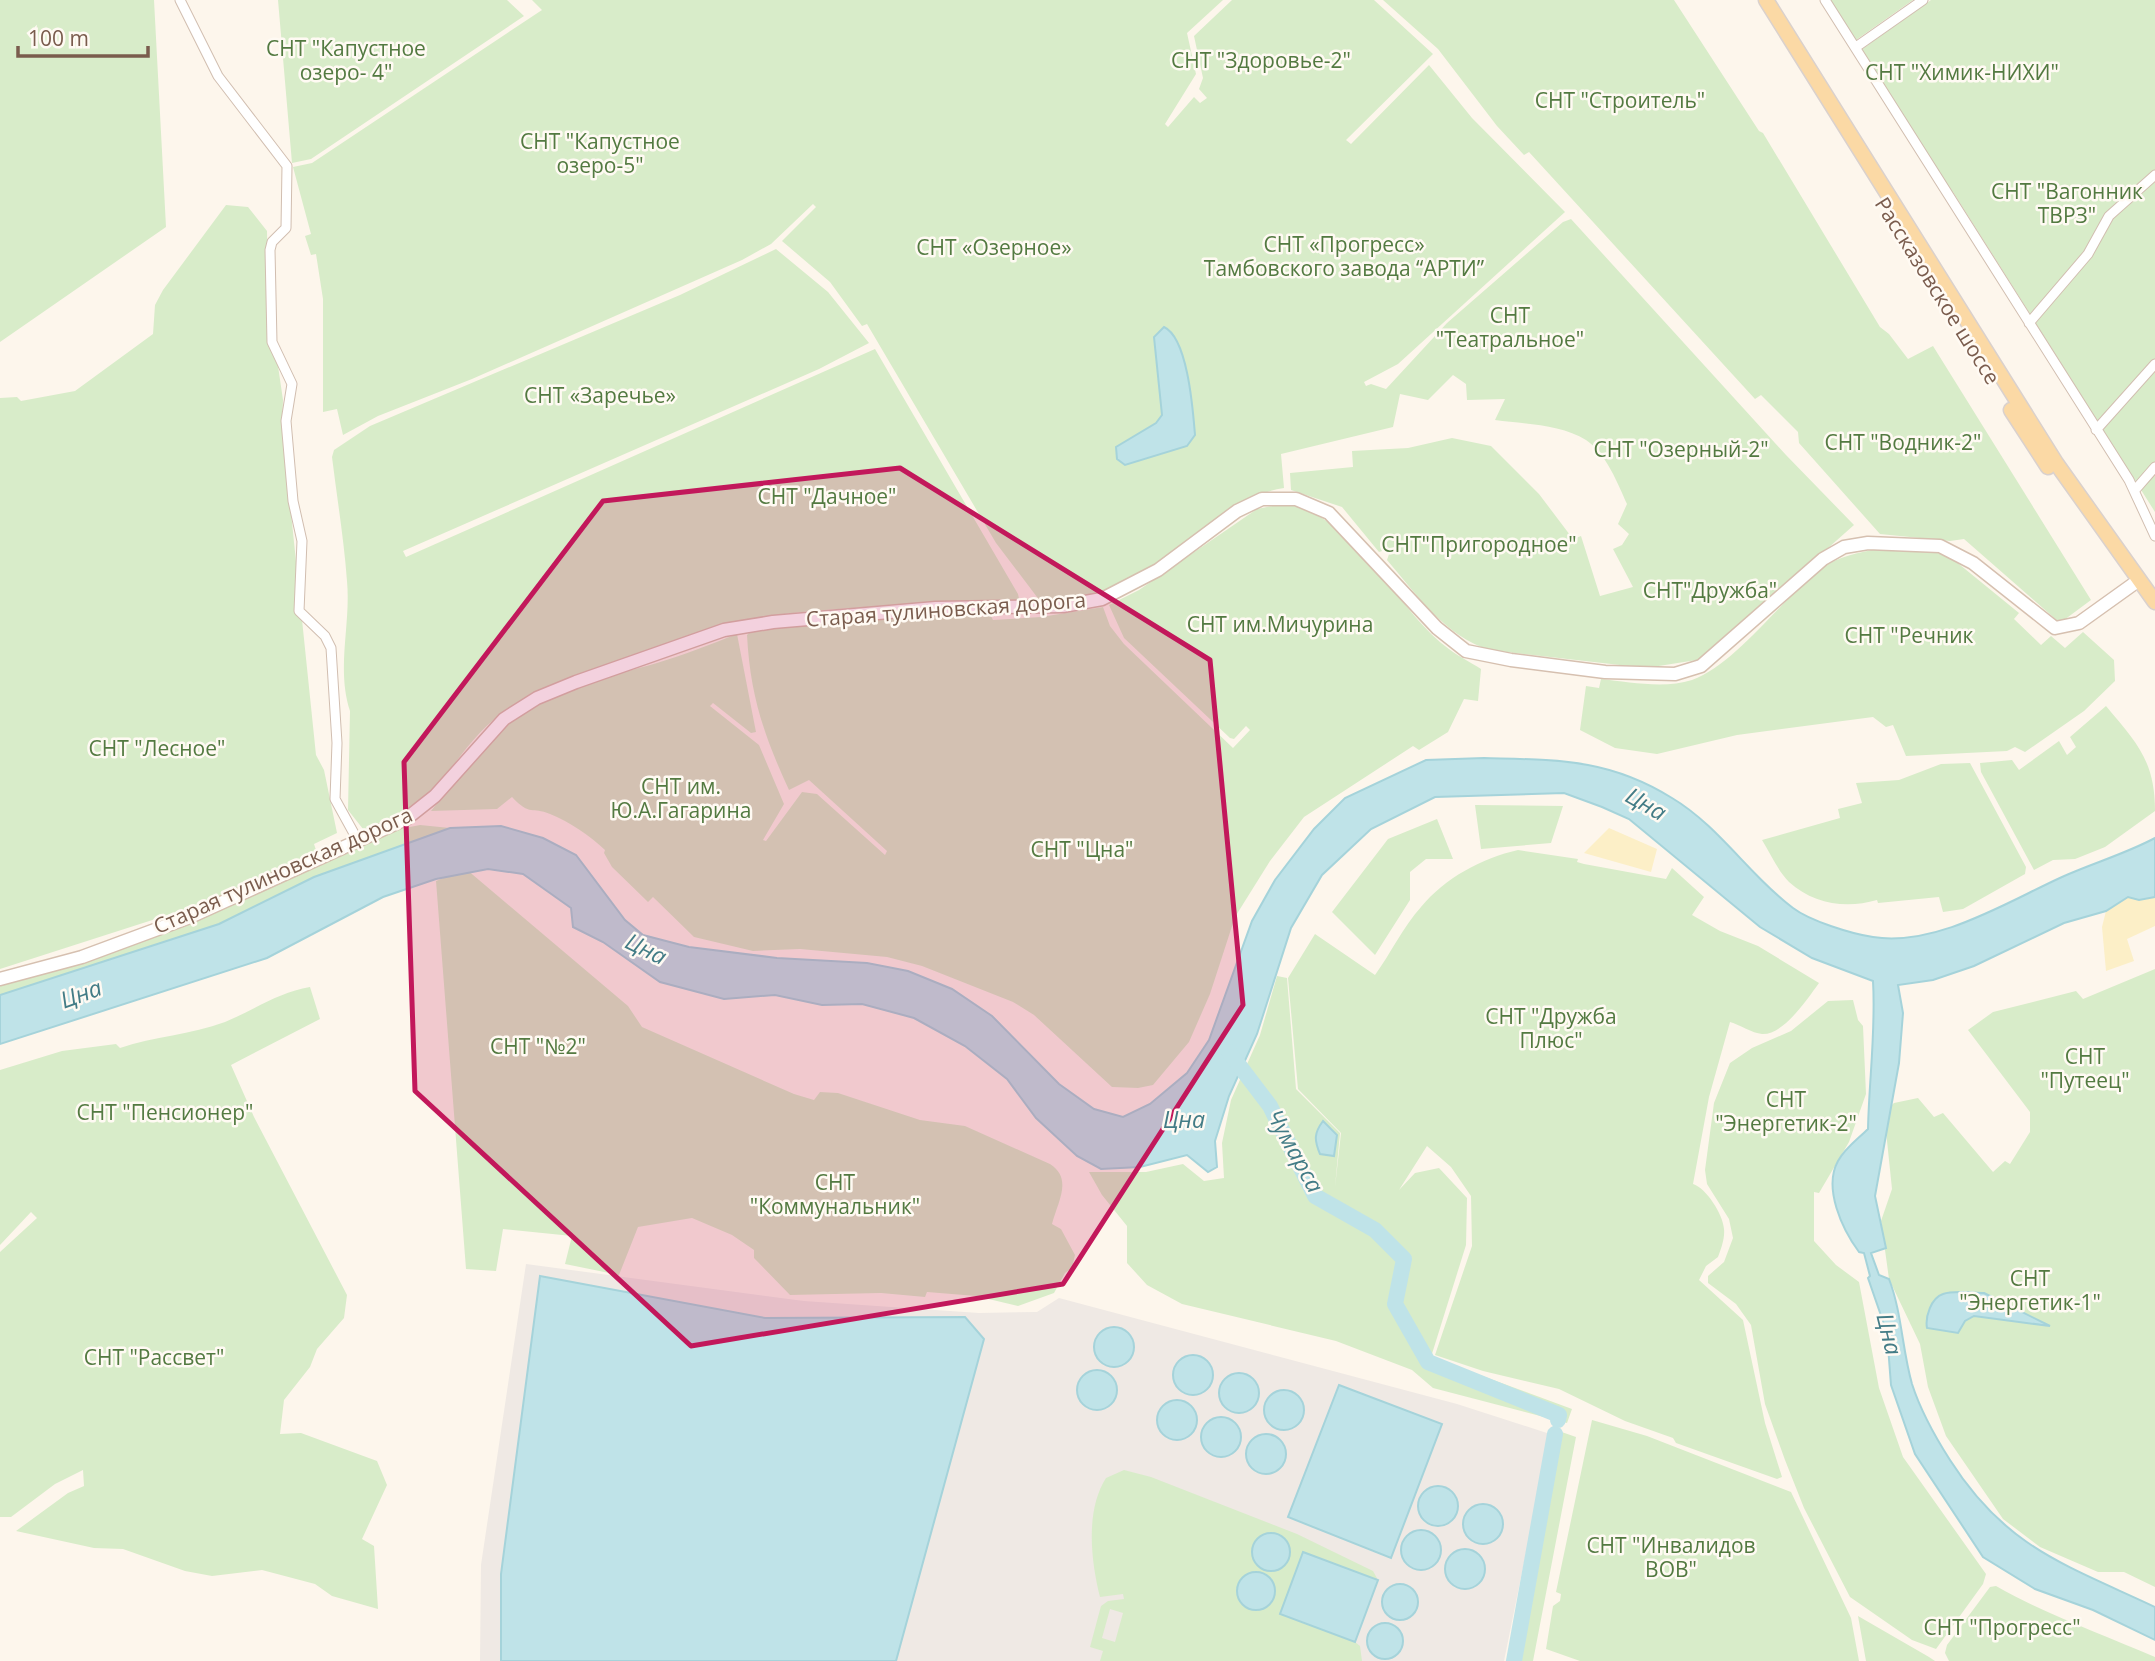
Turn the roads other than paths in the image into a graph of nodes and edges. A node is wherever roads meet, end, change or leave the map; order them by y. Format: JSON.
{"nodes":[{"id":1,"x":180,"y":0,"type":"edge"},
{"id":2,"x":1756,"y":0,"type":"edge"},
{"id":3,"x":1766,"y":0,"type":"edge"},
{"id":4,"x":1825,"y":0,"type":"edge"},
{"id":5,"x":1923,"y":0,"type":"edge"},
{"id":6,"x":1856,"y":47,"type":"junction"},
{"id":7,"x":2155,"y":175,"type":"edge"},
{"id":8,"x":2029,"y":323,"type":"junction"},
{"id":9,"x":2155,"y":364,"type":"edge"},
{"id":10,"x":2096,"y":430,"type":"junction"},
{"id":11,"x":2155,"y":467,"type":"edge"},
{"id":12,"x":2135,"y":490,"type":"junction"},
{"id":13,"x":2155,"y":536,"type":"edge"},
{"id":14,"x":2136,"y":576,"type":"junction"},
{"id":15,"x":2155,"y":602,"type":"edge"},
{"id":16,"x":357,"y":839,"type":"junction"},
{"id":17,"x":0,"y":979,"type":"edge"}],
"edges":[{"from":1,"to":16,"type":"street"},
{"from":2,"to":14,"type":"main road","name":"Рассказовское шоссе"},
{"from":3,"to":14,"type":"main road","name":"Рассказовское шоссе"},
{"from":4,"to":6,"type":"street"},
{"from":5,"to":6,"type":"street"},
{"from":6,"to":8,"type":"street"},
{"from":7,"to":8,"type":"street"},
{"from":8,"to":10,"type":"street"},
{"from":9,"to":10,"type":"street"},
{"from":10,"to":12,"type":"street"},
{"from":11,"to":12,"type":"street"},
{"from":12,"to":13,"type":"street"},
{"from":14,"to":15,"type":"main road","name":"Рассказовское шоссе"},
{"from":14,"to":16,"type":"street","name":"Старая тулиновская дорога"},
{"from":16,"to":17,"type":"street","name":"Старая тулиновская дорога"}]}
